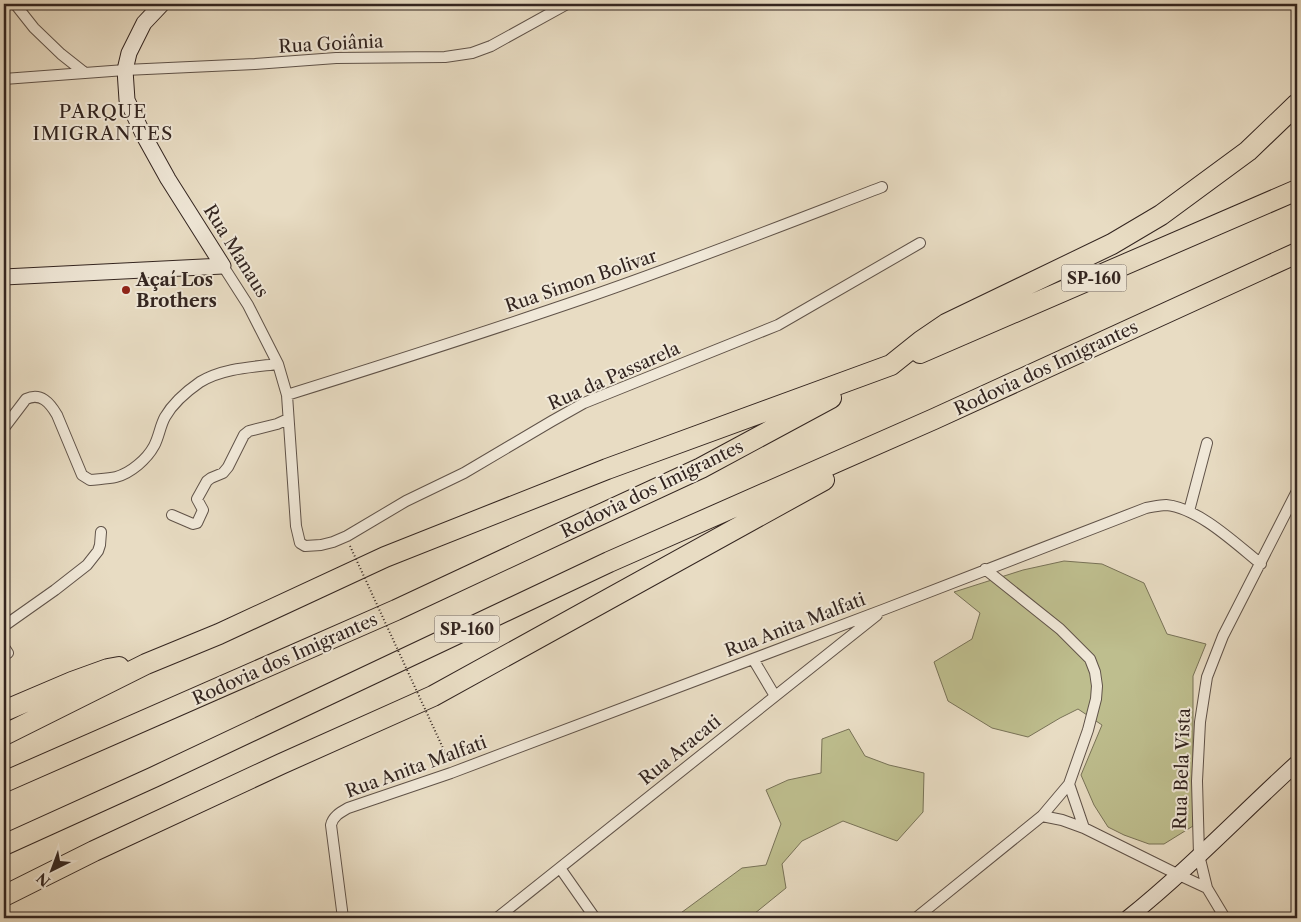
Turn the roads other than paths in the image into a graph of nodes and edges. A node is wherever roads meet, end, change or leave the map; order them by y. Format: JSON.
{"nodes":[{"id":1,"x":14,"y":4,"type":"edge"},
{"id":2,"x":162,"y":4,"type":"edge"},
{"id":3,"x":567,"y":4,"type":"edge"},
{"id":4,"x":125,"y":70,"type":"junction"},
{"id":5,"x":85,"y":73,"type":"junction"},
{"id":6,"x":4,"y":80,"type":"edge"},
{"id":7,"x":1297,"y":104,"type":"edge"},
{"id":8,"x":882,"y":187,"type":"dead end"},
{"id":9,"x":1297,"y":190,"type":"edge"},
{"id":10,"x":920,"y":243,"type":"dead end"},
{"id":11,"x":1297,"y":253,"type":"edge"},
{"id":12,"x":223,"y":266,"type":"junction"},
{"id":13,"x":4,"y":278,"type":"edge"},
{"id":14,"x":278,"y":364,"type":"junction"},
{"id":15,"x":891,"y":366,"type":"junction"},
{"id":16,"x":287,"y":395,"type":"junction"},
{"id":17,"x":288,"y":418,"type":"junction"},
{"id":18,"x":934,"y":419,"type":"junction"},
{"id":19,"x":4,"y":428,"type":"edge"},
{"id":20,"x":1208,"y":443,"type":"dead end"},
{"id":21,"x":1297,"y":491,"type":"edge"},
{"id":22,"x":1189,"y":511,"type":"junction"},
{"id":23,"x":172,"y":515,"type":"dead end"},
{"id":24,"x":101,"y":532,"type":"dead end"},
{"id":25,"x":298,"y":538,"type":"joint"},
{"id":26,"x":1261,"y":564,"type":"junction"},
{"id":27,"x":985,"y":569,"type":"junction"},
{"id":28,"x":885,"y":609,"type":"junction"},
{"id":29,"x":4,"y":626,"type":"edge"},
{"id":30,"x":754,"y":658,"type":"junction"},
{"id":31,"x":146,"y":664,"type":"junction"},
{"id":32,"x":775,"y":696,"type":"junction"},
{"id":33,"x":4,"y":711,"type":"edge"},
{"id":34,"x":4,"y":734,"type":"edge"},
{"id":35,"x":1297,"y":763,"type":"edge"},
{"id":36,"x":4,"y":782,"type":"edge"},
{"id":37,"x":1069,"y":784,"type":"junction"},
{"id":38,"x":1042,"y":816,"type":"junction"},
{"id":39,"x":1084,"y":828,"type":"junction"},
{"id":40,"x":4,"y":845,"type":"edge"},
{"id":41,"x":1199,"y":855,"type":"junction"},
{"id":42,"x":560,"y":868,"type":"junction"},
{"id":43,"x":1179,"y":875,"type":"junction"},
{"id":44,"x":1207,"y":888,"type":"junction"},
{"id":45,"x":4,"y":896,"type":"edge"},
{"id":46,"x":343,"y":918,"type":"edge"},
{"id":47,"x":496,"y":918,"type":"edge"},
{"id":48,"x":595,"y":918,"type":"edge"},
{"id":49,"x":916,"y":918,"type":"edge"},
{"id":50,"x":1128,"y":918,"type":"edge"},
{"id":51,"x":1225,"y":918,"type":"edge"}],
"edges":[{"from":1,"to":5,"type":"street"},
{"from":2,"to":4,"type":"street","name":"Rua Manaus"},
{"from":3,"to":4,"type":"street","name":"Rua Goiânia"},
{"from":4,"to":5,"type":"street","name":"Rua Goiânia"},
{"from":4,"to":12,"type":"street","name":"Rua Manaus"},
{"from":5,"to":6,"type":"street","name":"Rua Goiânia"},
{"from":7,"to":15,"type":"highway"},
{"from":8,"to":16,"type":"street","name":"Rua Simon Bolivar"},
{"from":9,"to":15,"type":"highway","name":"Rodovia dos Imigrantes","number":"SP-160"},
{"from":10,"to":25,"type":"street","name":"Rua da Passarela"},
{"from":11,"to":18,"type":"highway","name":"Rodovia dos Imigrantes","number":"SP-160"},
{"from":12,"to":13,"type":"street"},
{"from":12,"to":14,"type":"street","name":"Rua Manaus"},
{"from":14,"to":16,"type":"street","name":"Rua Manaus"},
{"from":14,"to":19,"type":"street"},
{"from":15,"to":31,"type":"highway"},
{"from":15,"to":36,"type":"highway","name":"Rodovia dos Imigrantes","number":"SP-160"},
{"from":16,"to":17,"type":"street","name":"Rua Manaus"},
{"from":17,"to":23,"type":"street"},
{"from":17,"to":25,"type":"street","name":"Rua Manaus"},
{"from":18,"to":40,"type":"highway","name":"Rodovia dos Imigrantes","number":"SP-160"},
{"from":18,"to":45,"type":"highway"},
{"from":20,"to":22,"type":"street"},
{"from":21,"to":26,"type":"street","name":"Rua Bela Vista"},
{"from":22,"to":26,"type":"street","name":"Rua Anita Malfati"},
{"from":22,"to":27,"type":"street","name":"Rua Anita Malfati"},
{"from":24,"to":29,"type":"street"},
{"from":26,"to":41,"type":"street","name":"Rua Bela Vista"},
{"from":27,"to":28,"type":"street","name":"Rua Anita Malfati"},
{"from":27,"to":37,"type":"street"},
{"from":28,"to":30,"type":"street","name":"Rua Anita Malfati"},
{"from":28,"to":32,"type":"street","name":"Rua Aracati"},
{"from":30,"to":32,"type":"street"},
{"from":30,"to":46,"type":"street","name":"Rua Anita Malfati"},
{"from":31,"to":33,"type":"highway"},
{"from":31,"to":34,"type":"highway"},
{"from":32,"to":42,"type":"street","name":"Rua Aracati"},
{"from":35,"to":41,"type":"street"},
{"from":37,"to":38,"type":"street"},
{"from":37,"to":39,"type":"street"},
{"from":38,"to":39,"type":"street"},
{"from":38,"to":49,"type":"street"},
{"from":39,"to":43,"type":"street"},
{"from":41,"to":43,"type":"street","name":"Rua Bela Vista"},
{"from":41,"to":44,"type":"street"},
{"from":42,"to":47,"type":"street","name":"Rua Aracati"},
{"from":42,"to":48,"type":"street"},
{"from":43,"to":44,"type":"street"},
{"from":43,"to":50,"type":"street","name":"Rua Bela Vista"},
{"from":44,"to":51,"type":"street"}]}
